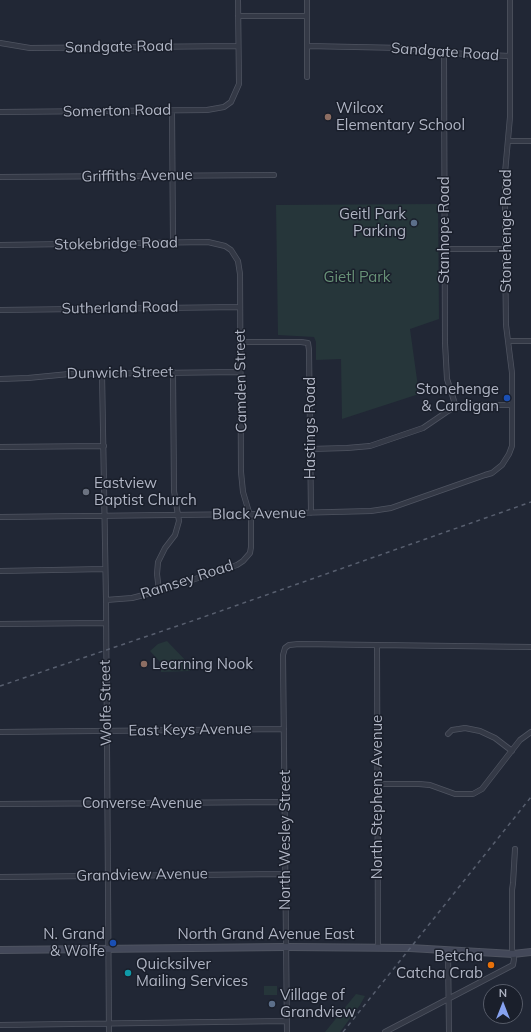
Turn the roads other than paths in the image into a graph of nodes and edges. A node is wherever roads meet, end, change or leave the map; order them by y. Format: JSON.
{"nodes":[{"id":1,"x":238,"y":0,"type":"edge"},
{"id":2,"x":307,"y":0,"type":"edge"},
{"id":3,"x":510,"y":0,"type":"edge"},
{"id":4,"x":238,"y":16,"type":"junction"},
{"id":5,"x":307,"y":16,"type":"junction"},
{"id":6,"x":0,"y":43,"type":"edge"},
{"id":7,"x":238,"y":46,"type":"junction"},
{"id":8,"x":307,"y":46,"type":"junction"},
{"id":9,"x":444,"y":52,"type":"junction"},
{"id":10,"x":510,"y":56,"type":"junction"},
{"id":11,"x":307,"y":77,"type":"dead end"},
{"id":12,"x":172,"y":111,"type":"junction"},
{"id":13,"x":0,"y":112,"type":"edge"},
{"id":14,"x":531,"y":140,"type":"edge"},
{"id":15,"x":508,"y":141,"type":"junction"},
{"id":16,"x":274,"y":175,"type":"dead end"},
{"id":17,"x":173,"y":176,"type":"junction"},
{"id":18,"x":0,"y":177,"type":"edge"},
{"id":19,"x":173,"y":243,"type":"junction"},
{"id":20,"x":0,"y":245,"type":"edge"},
{"id":21,"x":232,"y":248,"type":"joint"},
{"id":22,"x":444,"y":249,"type":"junction"},
{"id":23,"x":505,"y":249,"type":"junction"},
{"id":24,"x":240,"y":307,"type":"junction"},
{"id":25,"x":0,"y":310,"type":"edge"},
{"id":26,"x":508,"y":341,"type":"junction"},
{"id":27,"x":531,"y":341,"type":"edge"},
{"id":28,"x":240,"y":342,"type":"junction"},
{"id":29,"x":173,"y":372,"type":"junction"},
{"id":30,"x":240,"y":372,"type":"junction"},
{"id":31,"x":102,"y":373,"type":"junction"},
{"id":32,"x":0,"y":379,"type":"edge"},
{"id":33,"x":512,"y":405,"type":"junction"},
{"id":34,"x":456,"y":407,"type":"junction"},
{"id":35,"x":104,"y":446,"type":"junction"},
{"id":36,"x":0,"y":447,"type":"edge"},
{"id":37,"x":310,"y":449,"type":"junction"},
{"id":38,"x":506,"y":460,"type":"joint"},
{"id":39,"x":311,"y":513,"type":"junction"},
{"id":40,"x":250,"y":514,"type":"junction"},
{"id":41,"x":178,"y":515,"type":"junction"},
{"id":42,"x":104,"y":516,"type":"junction"},
{"id":43,"x":0,"y":517,"type":"edge"},
{"id":44,"x":105,"y":569,"type":"junction"},
{"id":45,"x":0,"y":571,"type":"edge"},
{"id":46,"x":159,"y":591,"type":"junction"},
{"id":47,"x":106,"y":600,"type":"junction"},
{"id":48,"x":106,"y":623,"type":"junction"},
{"id":49,"x":0,"y":624,"type":"edge"},
{"id":50,"x":377,"y":646,"type":"junction"},
{"id":51,"x":531,"y":647,"type":"edge"},
{"id":52,"x":284,"y":729,"type":"junction"},
{"id":53,"x":106,"y":731,"type":"junction"},
{"id":54,"x":0,"y":732,"type":"edge"},
{"id":55,"x":531,"y":732,"type":"edge"},
{"id":56,"x":448,"y":734,"type":"dead end"},
{"id":57,"x":512,"y":751,"type":"junction"},
{"id":58,"x":377,"y":784,"type":"junction"},
{"id":59,"x":285,"y":802,"type":"junction"},
{"id":60,"x":106,"y":803,"type":"junction"},
{"id":61,"x":0,"y":804,"type":"edge"},
{"id":62,"x":515,"y":849,"type":"dead end"},
{"id":63,"x":285,"y":874,"type":"junction"},
{"id":64,"x":108,"y":876,"type":"junction"},
{"id":65,"x":0,"y":877,"type":"edge"},
{"id":66,"x":286,"y":947,"type":"junction"},
{"id":67,"x":378,"y":947,"type":"junction"},
{"id":68,"x":108,"y":948,"type":"junction"},
{"id":69,"x":0,"y":950,"type":"edge"},
{"id":70,"x":448,"y":950,"type":"junction"},
{"id":71,"x":531,"y":952,"type":"edge"},
{"id":72,"x":513,"y":954,"type":"junction"},
{"id":73,"x":449,"y":999,"type":"junction"},
{"id":74,"x":286,"y":1021,"type":"junction"},
{"id":75,"x":109,"y":1023,"type":"junction"},
{"id":76,"x":0,"y":1025,"type":"edge"},
{"id":77,"x":109,"y":1032,"type":"edge"},
{"id":78,"x":286,"y":1032,"type":"edge"},
{"id":79,"x":386,"y":1032,"type":"edge"},
{"id":80,"x":449,"y":1032,"type":"edge"}],
"edges":[{"from":1,"to":4,"type":"street"},
{"from":2,"to":5,"type":"street"},
{"from":3,"to":10,"type":"street","name":"Stonehenge Road"},
{"from":4,"to":5,"type":"street"},
{"from":4,"to":7,"type":"street"},
{"from":5,"to":8,"type":"street"},
{"from":6,"to":7,"type":"street","name":"Sandgate Road"},
{"from":7,"to":12,"type":"street","name":"Somerton Road"},
{"from":8,"to":9,"type":"street","name":"Sandgate Road"},
{"from":8,"to":11,"type":"street"},
{"from":9,"to":10,"type":"street","name":"Sandgate Road"},
{"from":9,"to":22,"type":"street","name":"Stanhope Road"},
{"from":10,"to":15,"type":"street","name":"Stonehenge Road"},
{"from":12,"to":13,"type":"street","name":"Somerton Road"},
{"from":12,"to":17,"type":"street"},
{"from":14,"to":15,"type":"street"},
{"from":15,"to":23,"type":"street","name":"Stonehenge Road"},
{"from":16,"to":17,"type":"street","name":"Griffiths Avenue"},
{"from":17,"to":18,"type":"street","name":"Griffiths Avenue"},
{"from":17,"to":19,"type":"street"},
{"from":19,"to":20,"type":"street","name":"Stokebridge Road"},
{"from":19,"to":21,"type":"street","name":"Stokebridge Road"},
{"from":21,"to":24,"type":"street","name":"Camden Street"},
{"from":22,"to":23,"type":"street"},
{"from":22,"to":34,"type":"street","name":"Stanhope Road"},
{"from":23,"to":26,"type":"street","name":"Stonehenge Road"},
{"from":24,"to":25,"type":"street","name":"Sutherland Road"},
{"from":24,"to":28,"type":"street","name":"Camden Street"},
{"from":26,"to":27,"type":"street"},
{"from":26,"to":33,"type":"street","name":"Stonehenge Road"},
{"from":28,"to":30,"type":"street","name":"Camden Street"},
{"from":28,"to":37,"type":"street","name":"Hastings Road"},
{"from":29,"to":30,"type":"street","name":"Dunwich Street"},
{"from":29,"to":31,"type":"street","name":"Dunwich Street"},
{"from":29,"to":41,"type":"street"},
{"from":30,"to":40,"type":"street","name":"Camden Street"},
{"from":31,"to":32,"type":"street","name":"Dunwich Street"},
{"from":31,"to":35,"type":"street","name":"Wolfe Street"},
{"from":33,"to":34,"type":"street"},
{"from":33,"to":38,"type":"street","name":"Stonehenge Road"},
{"from":34,"to":37,"type":"street"},
{"from":35,"to":36,"type":"street"},
{"from":35,"to":42,"type":"street","name":"Wolfe Street"},
{"from":37,"to":39,"type":"street","name":"Hastings Road"},
{"from":38,"to":39,"type":"street","name":"Black Avenue"},
{"from":39,"to":40,"type":"street","name":"Black Avenue"},
{"from":40,"to":41,"type":"street","name":"Black Avenue"},
{"from":40,"to":46,"type":"street","name":"Ramsey Road"},
{"from":41,"to":42,"type":"street","name":"Black Avenue"},
{"from":41,"to":46,"type":"street"},
{"from":42,"to":43,"type":"street","name":"Black Avenue"},
{"from":42,"to":44,"type":"street","name":"Wolfe Street"},
{"from":44,"to":45,"type":"street"},
{"from":44,"to":47,"type":"street","name":"Wolfe Street"},
{"from":46,"to":47,"type":"street","name":"Ramsey Road"},
{"from":47,"to":48,"type":"street","name":"Wolfe Street"},
{"from":48,"to":49,"type":"street"},
{"from":48,"to":53,"type":"street","name":"Wolfe Street"},
{"from":50,"to":51,"type":"street"},
{"from":50,"to":52,"type":"street","name":"North Wesley Street"},
{"from":50,"to":58,"type":"street","name":"North Stephens Avenue"},
{"from":52,"to":53,"type":"street","name":"East Keys Avenue"},
{"from":52,"to":59,"type":"street","name":"North Wesley Street"},
{"from":53,"to":54,"type":"street","name":"East Keys Avenue"},
{"from":53,"to":60,"type":"street","name":"Wolfe Street"},
{"from":55,"to":57,"type":"street"},
{"from":56,"to":57,"type":"street"},
{"from":57,"to":58,"type":"street"},
{"from":58,"to":67,"type":"street","name":"North Stephens Avenue"},
{"from":59,"to":60,"type":"street","name":"Converse Avenue"},
{"from":59,"to":63,"type":"street","name":"North Wesley Street"},
{"from":60,"to":61,"type":"street","name":"Converse Avenue"},
{"from":60,"to":64,"type":"street","name":"Wolfe Street"},
{"from":62,"to":72,"type":"street"},
{"from":63,"to":64,"type":"street","name":"Grandview Avenue"},
{"from":63,"to":66,"type":"street","name":"North Wesley Street"},
{"from":64,"to":65,"type":"street","name":"Grandview Avenue"},
{"from":64,"to":68,"type":"street","name":"Wolfe Street"},
{"from":66,"to":67,"type":"street","name":"North Grand Avenue East"},
{"from":66,"to":68,"type":"street","name":"North Grand Avenue East"},
{"from":66,"to":74,"type":"street","name":"North Wesley Street"},
{"from":67,"to":70,"type":"street","name":"North Grand Avenue East"},
{"from":68,"to":69,"type":"street","name":"North Grand Avenue East"},
{"from":68,"to":75,"type":"street","name":"Wolfe Street"},
{"from":70,"to":72,"type":"street","name":"North Grand Avenue East"},
{"from":70,"to":73,"type":"street"},
{"from":71,"to":72,"type":"street","name":"North Grand Avenue East"},
{"from":72,"to":73,"type":"street"},
{"from":73,"to":79,"type":"street"},
{"from":73,"to":80,"type":"street"},
{"from":74,"to":75,"type":"street"},
{"from":74,"to":78,"type":"street","name":"North Wesley Street"},
{"from":75,"to":76,"type":"street"},
{"from":75,"to":77,"type":"street","name":"Wolfe Street"}]}
